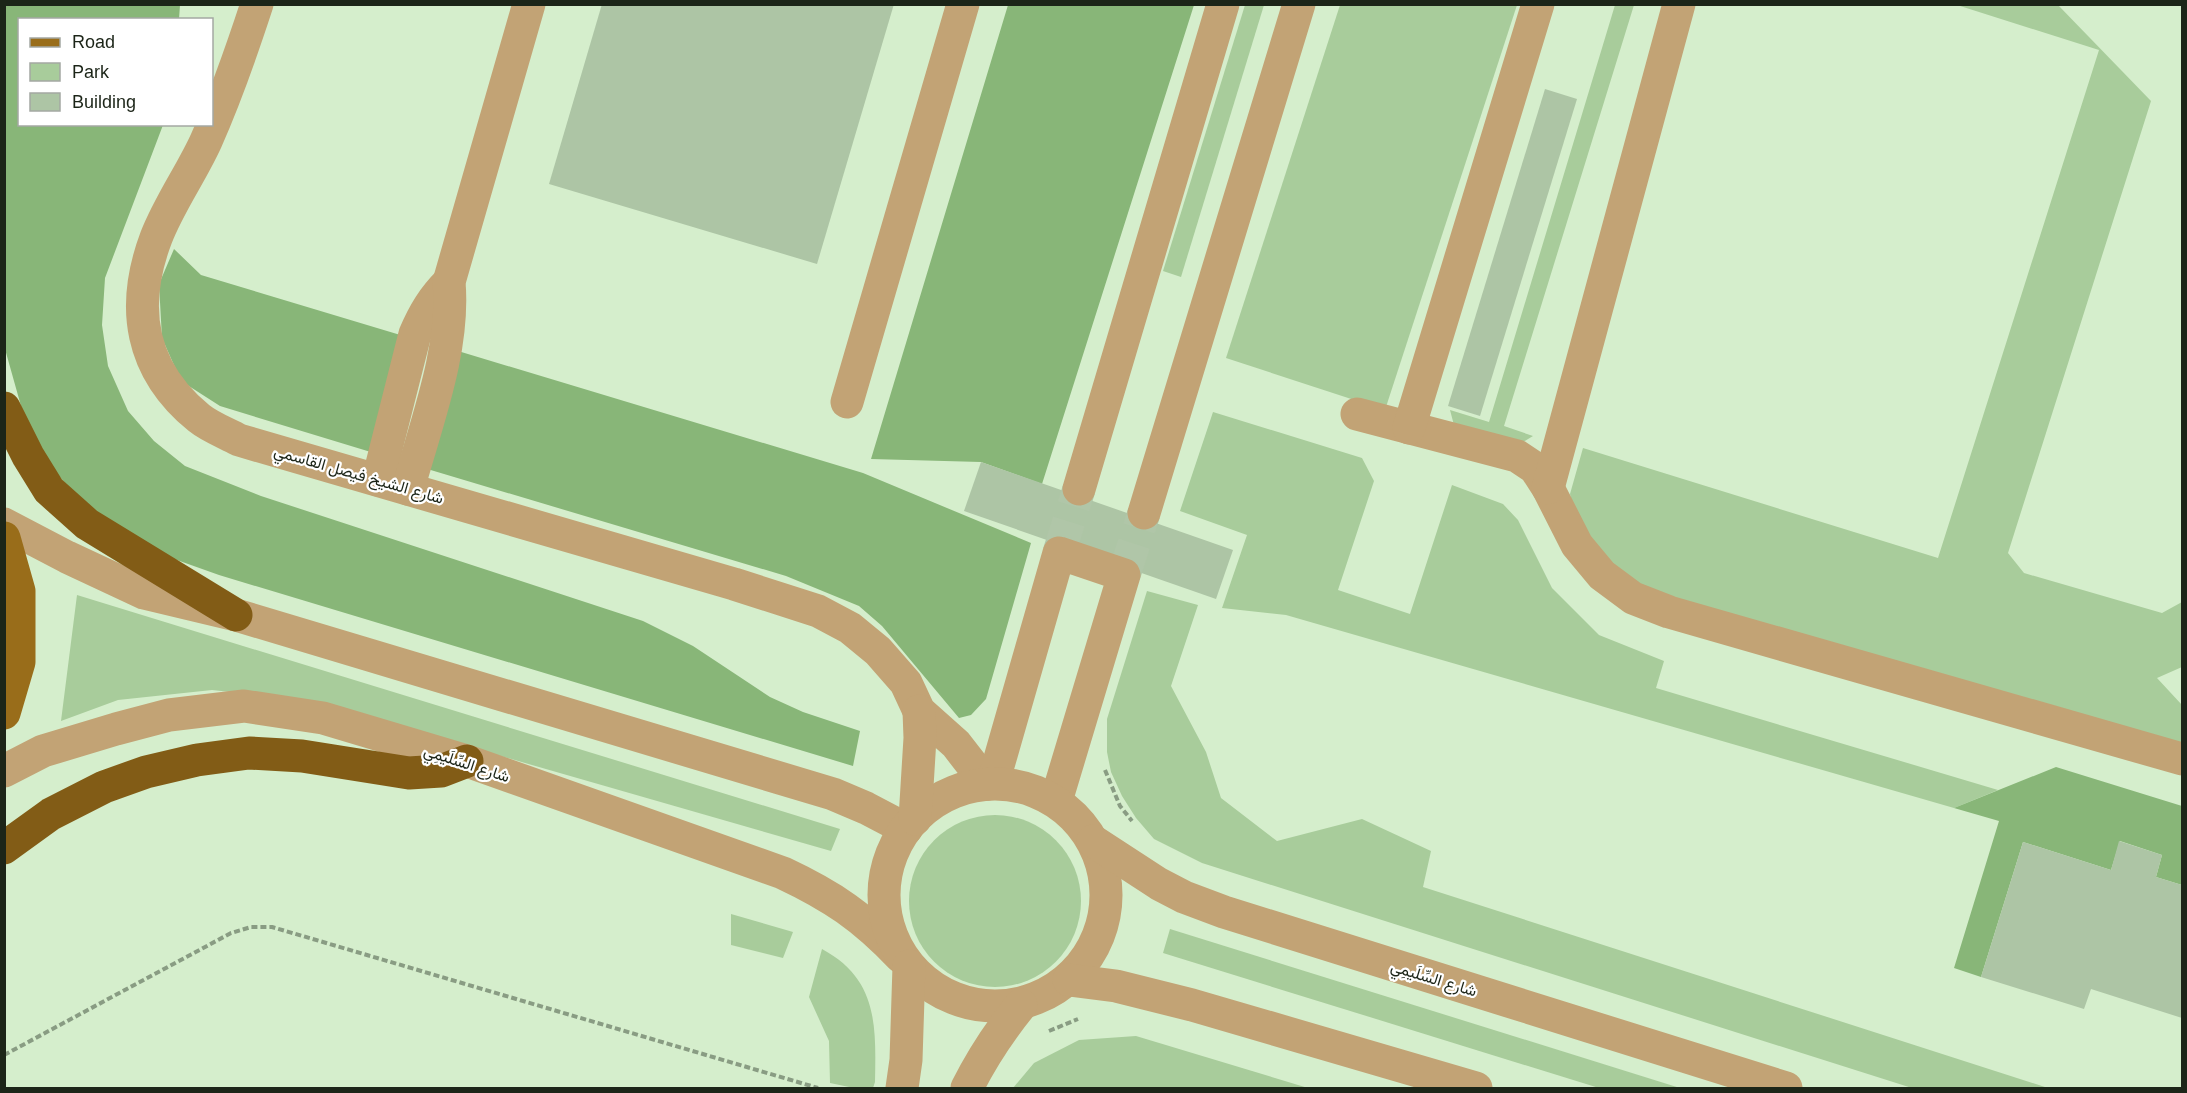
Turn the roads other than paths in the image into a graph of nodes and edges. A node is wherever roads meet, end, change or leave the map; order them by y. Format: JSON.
{"nodes":[{"id":1,"x":257,"y":4,"type":"edge"},
{"id":2,"x":529,"y":4,"type":"edge"},
{"id":3,"x":963,"y":4,"type":"edge"},
{"id":4,"x":1223,"y":4,"type":"edge"},
{"id":5,"x":1299,"y":4,"type":"edge"},
{"id":6,"x":1538,"y":4,"type":"edge"},
{"id":7,"x":1679,"y":4,"type":"edge"},
{"id":8,"x":213,"y":125,"type":"edge"},
{"id":9,"x":213,"y":126,"type":"edge"},
{"id":10,"x":847,"y":402,"type":"dead end"},
{"id":11,"x":4,"y":408,"type":"edge"},
{"id":12,"x":1357,"y":414,"type":"dead end"},
{"id":13,"x":1409,"y":428,"type":"junction"},
{"id":14,"x":393,"y":484,"type":"junction"},
{"id":15,"x":1548,"y":488,"type":"junction"},
{"id":16,"x":1079,"y":489,"type":"tunnel mouth"},
{"id":17,"x":1144,"y":513,"type":"tunnel mouth"},
{"id":18,"x":4,"y":524,"type":"edge"},
{"id":19,"x":4,"y":538,"type":"edge"},
{"id":20,"x":236,"y":615,"type":"junction"},
{"id":21,"x":920,"y":711,"type":"junction"},
{"id":22,"x":4,"y":713,"type":"edge"},
{"id":23,"x":2182,"y":759,"type":"edge"},
{"id":24,"x":467,"y":761,"type":"junction"},
{"id":25,"x":4,"y":771,"type":"edge"},
{"id":26,"x":990,"y":784,"type":"junction"},
{"id":27,"x":1056,"y":801,"type":"junction"},
{"id":28,"x":910,"y":824,"type":"junction"},
{"id":29,"x":1092,"y":841,"type":"junction"},
{"id":30,"x":4,"y":848,"type":"edge"},
{"id":31,"x":905,"y":962,"type":"junction"},
{"id":32,"x":1069,"y":980,"type":"junction"},
{"id":33,"x":1021,"y":1005,"type":"junction"},
{"id":34,"x":902,"y":1089,"type":"edge"},
{"id":35,"x":967,"y":1089,"type":"edge"},
{"id":36,"x":1476,"y":1089,"type":"edge"},
{"id":37,"x":1786,"y":1089,"type":"edge"}],
"edges":[{"from":1,"to":8,"type":"street","name":"شارع الشيخ فيصل القاسمي"},
{"from":2,"to":14,"type":"street"},
{"from":3,"to":10,"type":"street"},
{"from":4,"to":16,"type":"street"},
{"from":5,"to":17,"type":"street"},
{"from":6,"to":13,"type":"street"},
{"from":7,"to":15,"type":"street"},
{"from":9,"to":14,"type":"street","name":"شارع الشيخ فيصل القاسمي"},
{"from":11,"to":20,"type":"highway"},
{"from":12,"to":13,"type":"street"},
{"from":13,"to":15,"type":"street"},
{"from":14,"to":21,"type":"street","name":"شارع الشيخ فيصل القاسمي"},
{"from":15,"to":23,"type":"street"},
{"from":18,"to":20,"type":"street"},
{"from":19,"to":22,"type":"main road"},
{"from":20,"to":28,"type":"street"},
{"from":21,"to":26,"type":"street","name":"شارع الشيخ فيصل القاسمي"},
{"from":21,"to":28,"type":"street","name":"شارع الشيخ فيصل القاسمي"},
{"from":24,"to":25,"type":"street","name":"شارع السِّلَيمِي"},
{"from":24,"to":30,"type":"highway"},
{"from":24,"to":31,"type":"street","name":"شارع السِّلَيمِي"},
{"from":26,"to":27,"type":"street"},
{"from":26,"to":27,"type":"street"},
{"from":26,"to":28,"type":"street"},
{"from":27,"to":29,"type":"street"},
{"from":28,"to":31,"type":"street"},
{"from":29,"to":32,"type":"street"},
{"from":29,"to":37,"type":"street","name":"شارع السِّلَيمِي"},
{"from":31,"to":33,"type":"street","name":"شارع السِّلَيمِي"},
{"from":31,"to":34,"type":"street"},
{"from":32,"to":33,"type":"street"},
{"from":32,"to":36,"type":"street"},
{"from":33,"to":35,"type":"street"}]}
